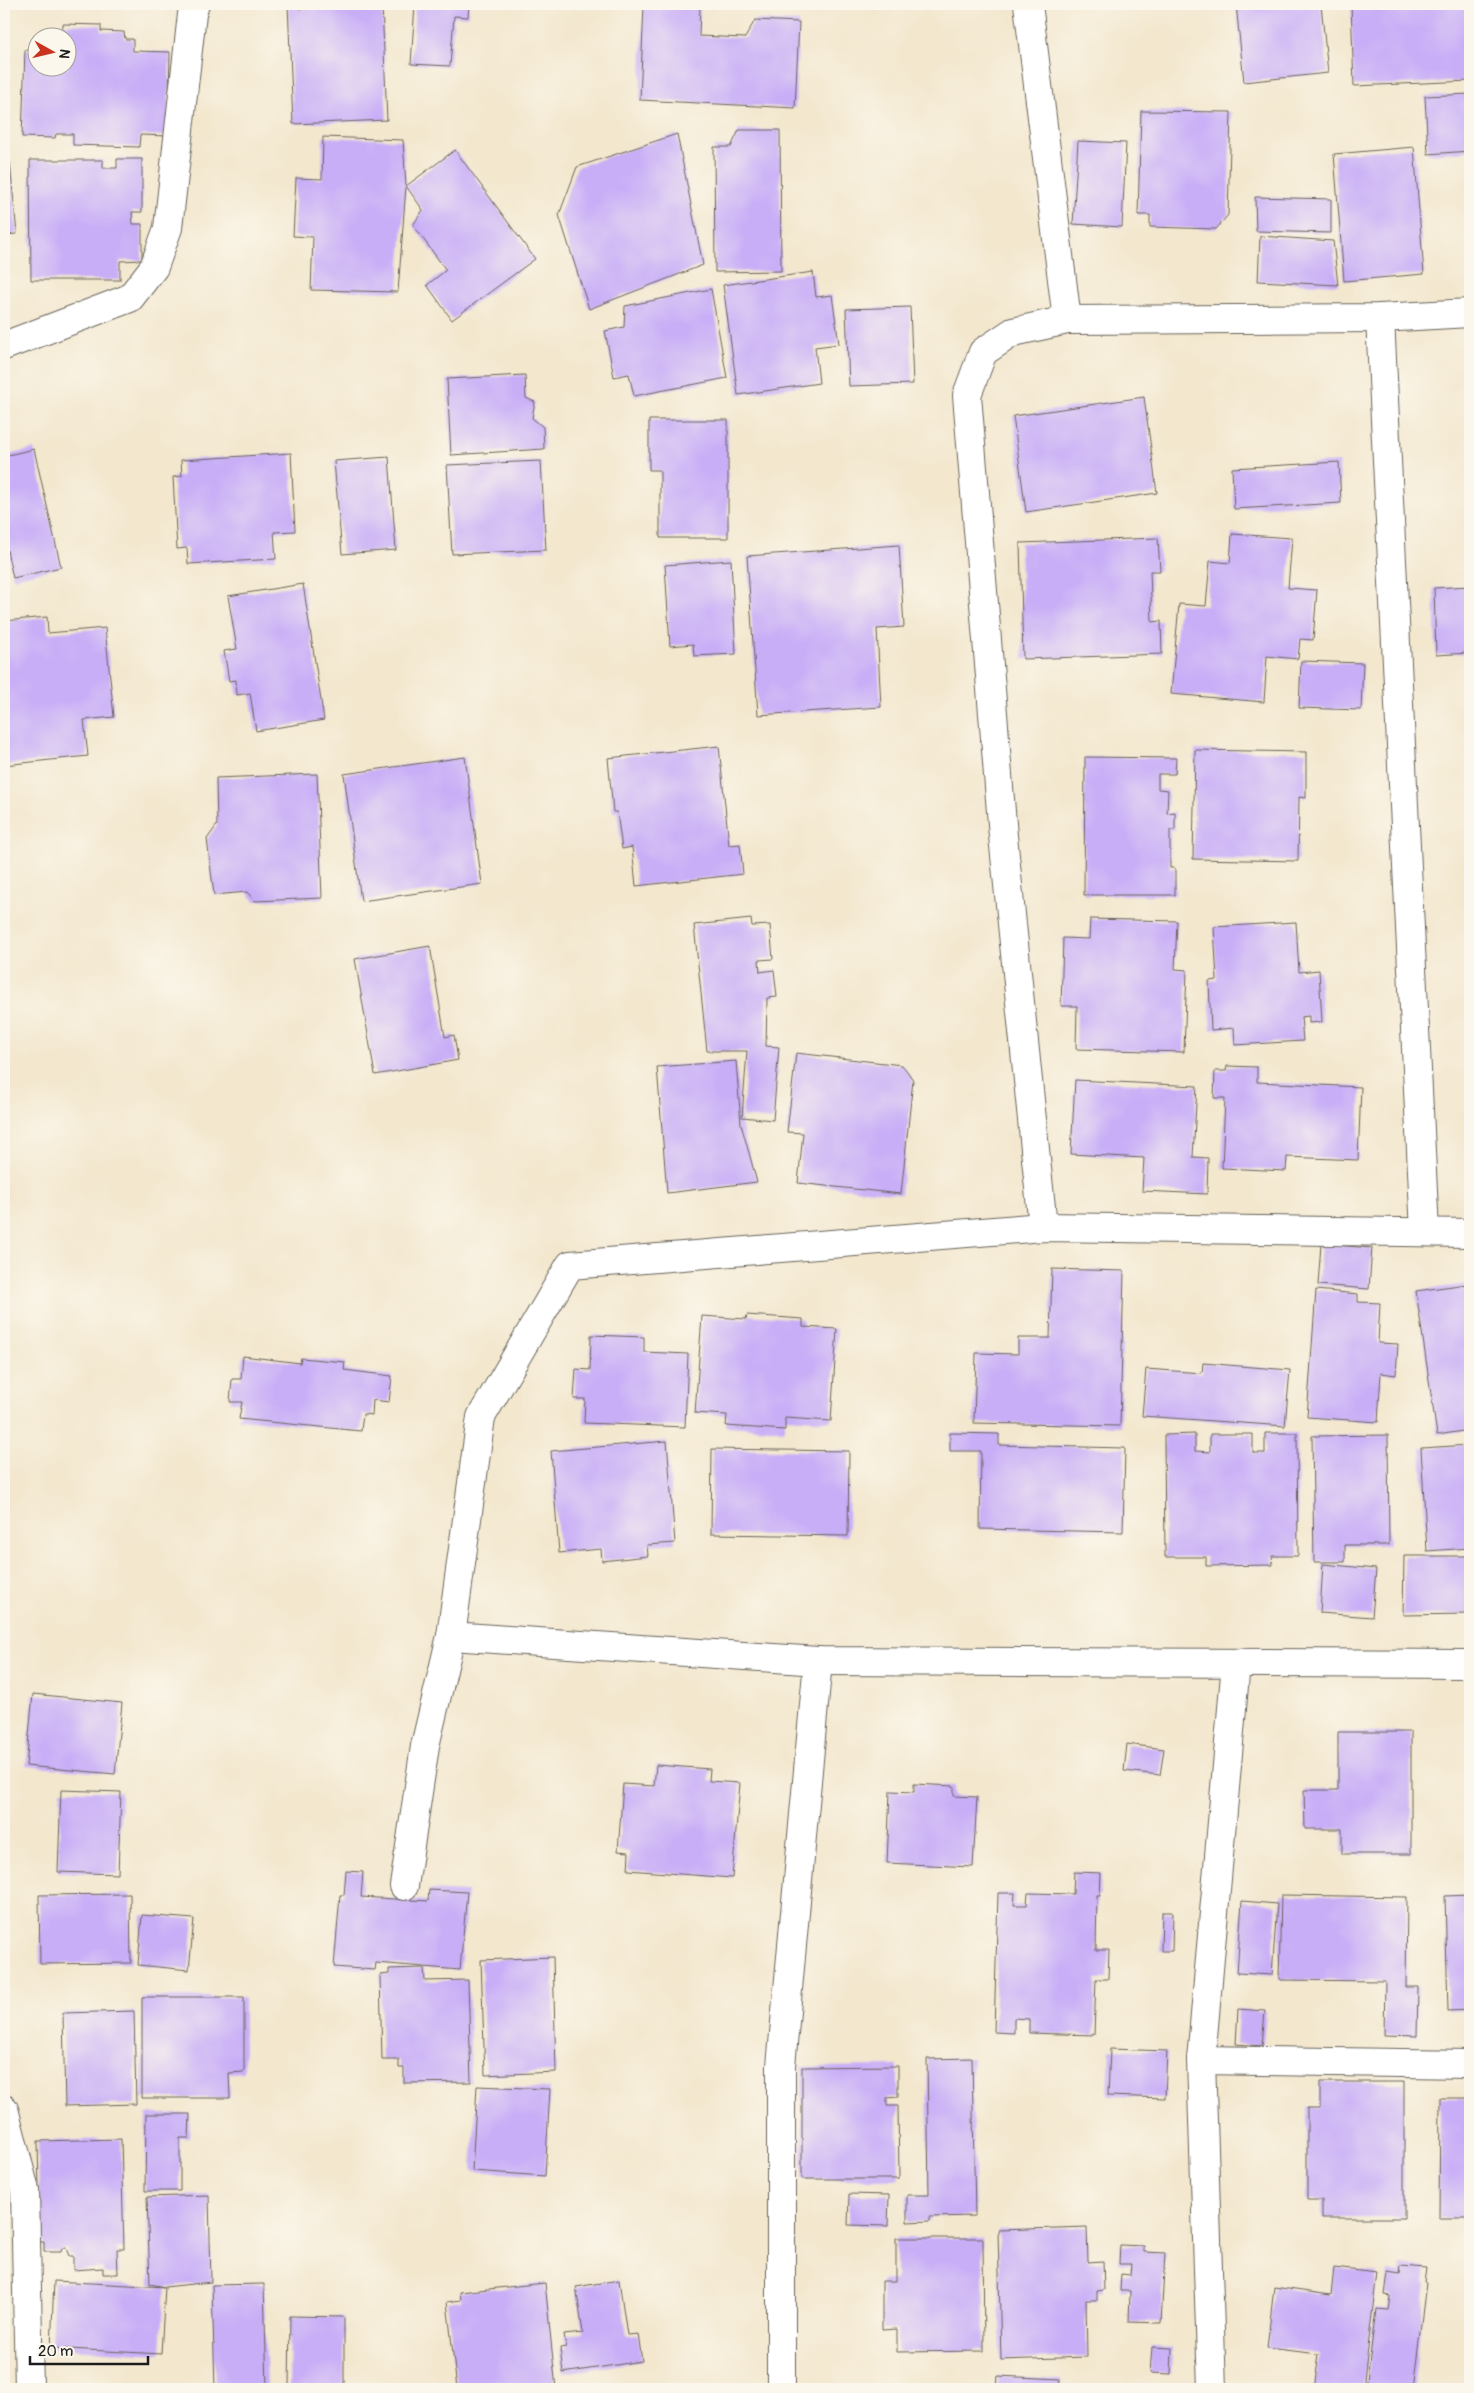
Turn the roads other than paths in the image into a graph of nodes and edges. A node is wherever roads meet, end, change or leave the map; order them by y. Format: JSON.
{"nodes":[{"id":1,"x":195,"y":4,"type":"edge"},
{"id":2,"x":1028,"y":4,"type":"edge"},
{"id":3,"x":1470,"y":313,"type":"edge"},
{"id":4,"x":1380,"y":318,"type":"junction"},
{"id":5,"x":1067,"y":320,"type":"junction"},
{"id":6,"x":4,"y":346,"type":"edge"},
{"id":7,"x":1043,"y":1227,"type":"junction"},
{"id":8,"x":1426,"y":1232,"type":"junction"},
{"id":9,"x":1470,"y":1233,"type":"edge"},
{"id":10,"x":451,"y":1636,"type":"junction"},
{"id":11,"x":818,"y":1662,"type":"junction"},
{"id":12,"x":1236,"y":1663,"type":"junction"},
{"id":13,"x":1470,"y":1664,"type":"edge"},
{"id":14,"x":404,"y":1886,"type":"dead end"},
{"id":15,"x":1201,"y":2060,"type":"junction"},
{"id":16,"x":1470,"y":2064,"type":"edge"},
{"id":17,"x":4,"y":2109,"type":"edge"},
{"id":18,"x":29,"y":2389,"type":"edge"},
{"id":19,"x":781,"y":2389,"type":"edge"},
{"id":20,"x":1212,"y":2389,"type":"edge"}],
"edges":[{"from":1,"to":6,"type":"street"},
{"from":2,"to":5,"type":"street"},
{"from":3,"to":4,"type":"street"},
{"from":4,"to":5,"type":"street"},
{"from":4,"to":8,"type":"street"},
{"from":5,"to":7,"type":"street"},
{"from":7,"to":8,"type":"street"},
{"from":7,"to":10,"type":"street"},
{"from":8,"to":9,"type":"street"},
{"from":10,"to":11,"type":"street"},
{"from":10,"to":14,"type":"street"},
{"from":11,"to":12,"type":"street"},
{"from":11,"to":19,"type":"street"},
{"from":12,"to":13,"type":"street"},
{"from":12,"to":15,"type":"street"},
{"from":15,"to":16,"type":"street"},
{"from":15,"to":20,"type":"street"},
{"from":17,"to":18,"type":"street"}]}
